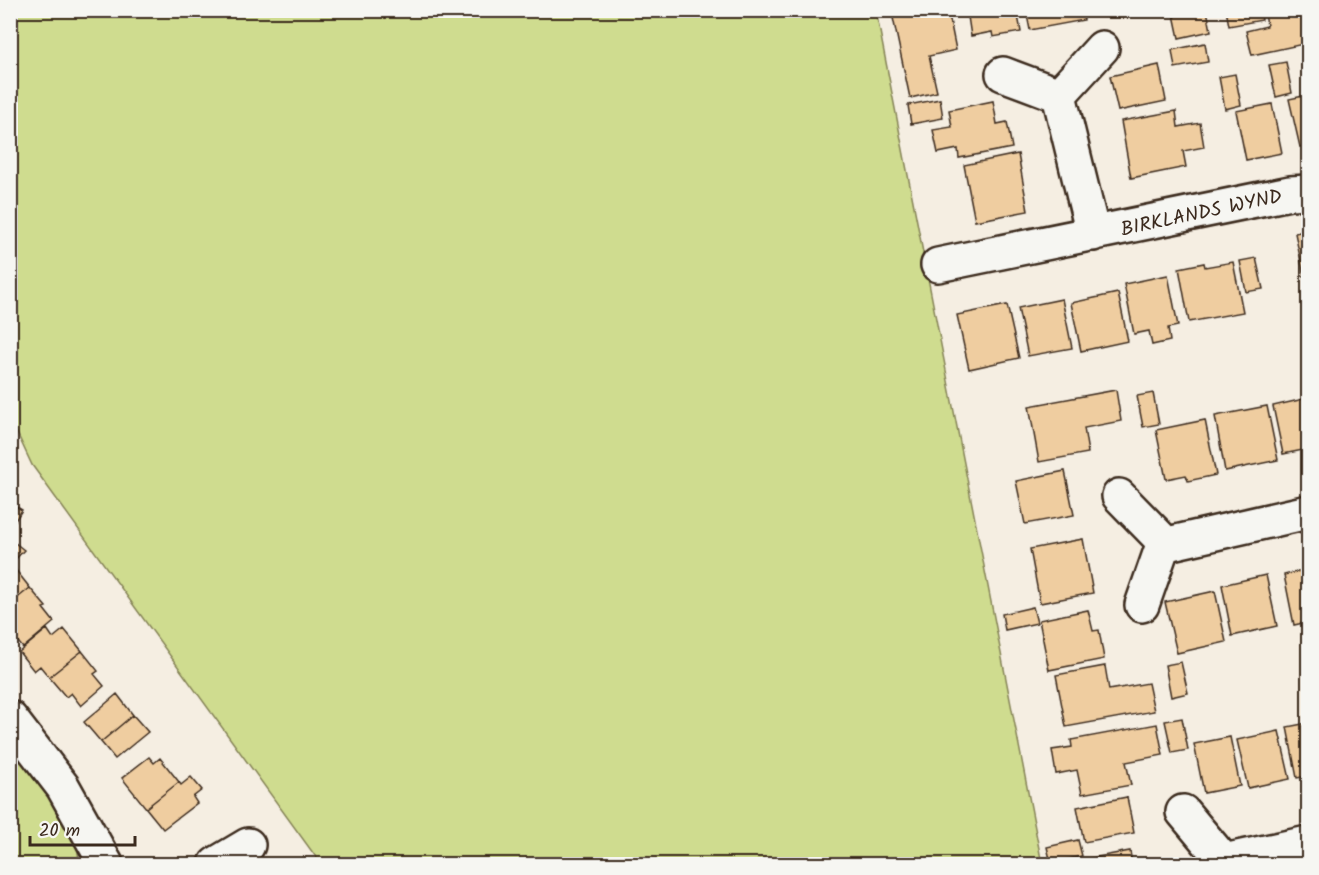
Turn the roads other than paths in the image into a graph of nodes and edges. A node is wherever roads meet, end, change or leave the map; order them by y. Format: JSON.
{"nodes":[{"id":1,"x":1102,"y":48,"type":"dead end"},
{"id":2,"x":1003,"y":74,"type":"dead end"},
{"id":3,"x":1059,"y":95,"type":"junction"},
{"id":4,"x":1308,"y":192,"type":"edge"},
{"id":5,"x":1093,"y":234,"type":"junction"},
{"id":6,"x":938,"y":265,"type":"dead end"},
{"id":7,"x":1119,"y":496,"type":"dead end"},
{"id":8,"x":1308,"y":512,"type":"edge"},
{"id":9,"x":1163,"y":545,"type":"junction"},
{"id":10,"x":1142,"y":605,"type":"dead end"},
{"id":11,"x":10,"y":718,"type":"edge"},
{"id":12,"x":1183,"y":812,"type":"dead end"},
{"id":13,"x":1308,"y":843,"type":"edge"},
{"id":14,"x":248,"y":845,"type":"dead end"},
{"id":15,"x":1224,"y":863,"type":"edge"},
{"id":16,"x":106,"y":864,"type":"edge"},
{"id":17,"x":216,"y":864,"type":"edge"}],
"edges":[{"from":1,"to":3,"type":"street"},
{"from":2,"to":3,"type":"street"},
{"from":3,"to":5,"type":"street","name":"BIRKLANDS WYND"},
{"from":4,"to":5,"type":"street","name":"BIRKLANDS WYND"},
{"from":5,"to":6,"type":"street","name":"BIRKLANDS WYND"},
{"from":7,"to":9,"type":"street"},
{"from":8,"to":9,"type":"street"},
{"from":9,"to":10,"type":"street"},
{"from":11,"to":16,"type":"street"},
{"from":12,"to":15,"type":"street"},
{"from":13,"to":15,"type":"street"},
{"from":14,"to":17,"type":"street"}]}
